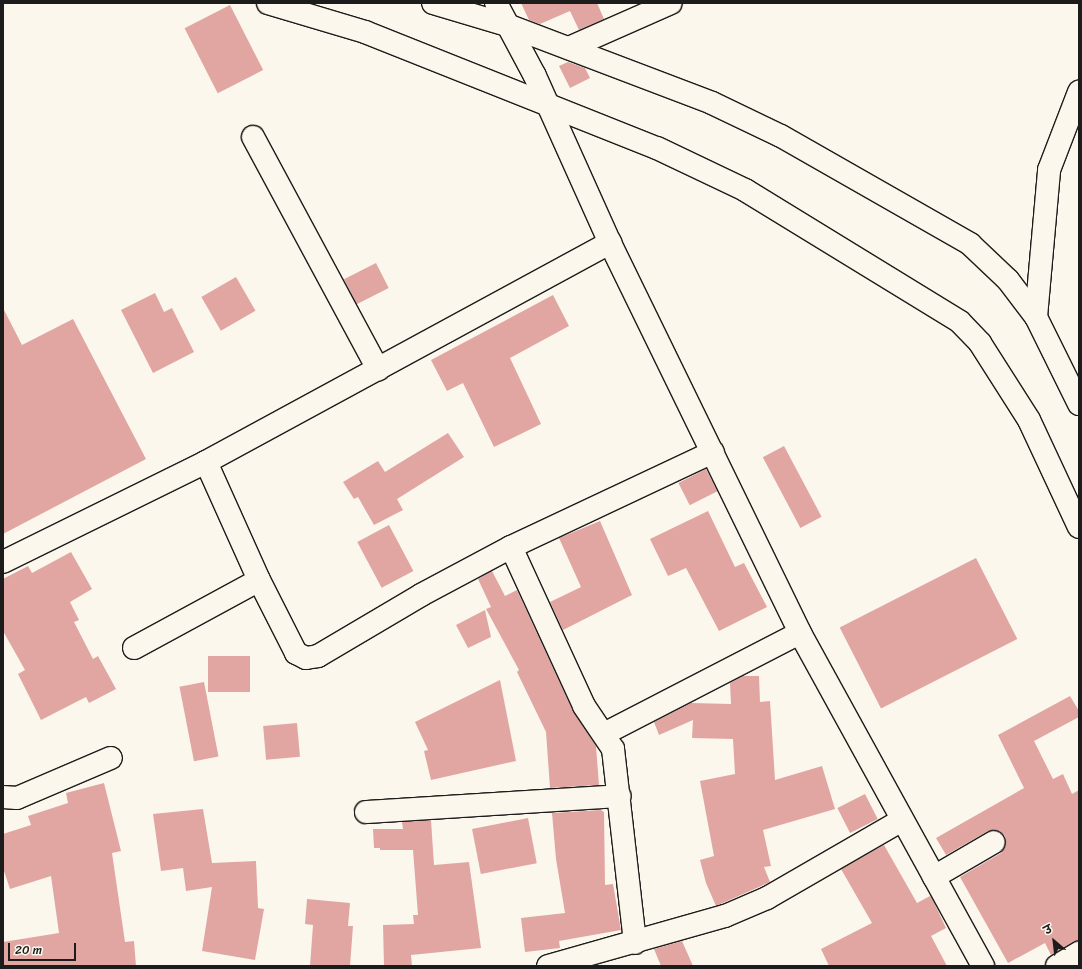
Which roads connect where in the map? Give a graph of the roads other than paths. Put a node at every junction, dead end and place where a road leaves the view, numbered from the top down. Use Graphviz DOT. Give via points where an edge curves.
graph roads {
  1 [pos="268,3"];
  2 [pos="433,3"];
  3 [pos="496,3"];
  4 [pos="671,3"];
  5 [pos="507,25"];
  6 [pos="569,48"];
  7 [pos="1079,92"];
  8 [pos="546,102"];
  9 [pos="253,137"];
  10 [pos="610,243"];
  11 [pos="1036,317"];
  12 [pos="378,369"];
  13 [pos="1079,404"];
  14 [pos="713,452"];
  15 [pos="206,462"];
  16 [pos="1079,527"];
  17 [pos="511,547"];
  18 [pos="4,558"];
  19 [pos="259,580"];
  20 [pos="800,633"];
  21 [pos="134,648"];
  22 [pos="604,734"];
  23 [pos="112,758"];
  24 [pos="619,796"];
  25 [pos="3,797"];
  26 [pos="366,812"];
  27 [pos="902,820"];
  28 [pos="994,842"];
  29 [pos="934,877"];
  30 [pos="635,943"];
  31 [pos="1079,953"];
  32 [pos="548,966"];
  33 [pos="984,966"];
  34 [pos="1057,966"];
  1 -- 8 [label="street" via="365,32"];
  2 -- 5 [label="street"];
  3 -- 5 [label="street"];
  4 -- 6 [label="street"];
  5 -- 6 [label="street"];
  5 -- 8 [label="street"];
  6 -- 11 [label="street" via="712,102 780,136 970,244 1008,280"];
  7 -- 11 [label="street" via="1049,170"];
  8 -- 10 [label="street"];
  8 -- 16 [label="street" via="658,148 745,190 960,322 980,343 1029,420"];
  9 -- 12 [label="street"];
  10 -- 12 [label="street"];
  10 -- 14 [label="street"];
  11 -- 13 [label="street"];
  12 -- 15 [label="street"];
  14 -- 17 [label="street"];
  14 -- 20 [label="street"];
  15 -- 18 [label="street"];
  15 -- 19 [label="street"];
  17 -- 19 [label="street" via="421,595 318,656 306,658 296,653"];
  17 -- 22 [label="street" via="584,706"];
  19 -- 21 [label="street"];
  20 -- 22 [label="street"];
  20 -- 27 [label="street"];
  22 -- 24 [label="street" via="613,749"];
  23 -- 25 [label="street" via="17,798"];
  24 -- 26 [label="street"];
  24 -- 30 [label="street"];
  27 -- 29 [label="street"];
  27 -- 30 [label="street" via="767,898 725,916"];
  28 -- 29 [label="street"];
  29 -- 33 [label="street"];
  30 -- 32 [label="street"];
  31 -- 34 [label="street"];
}
